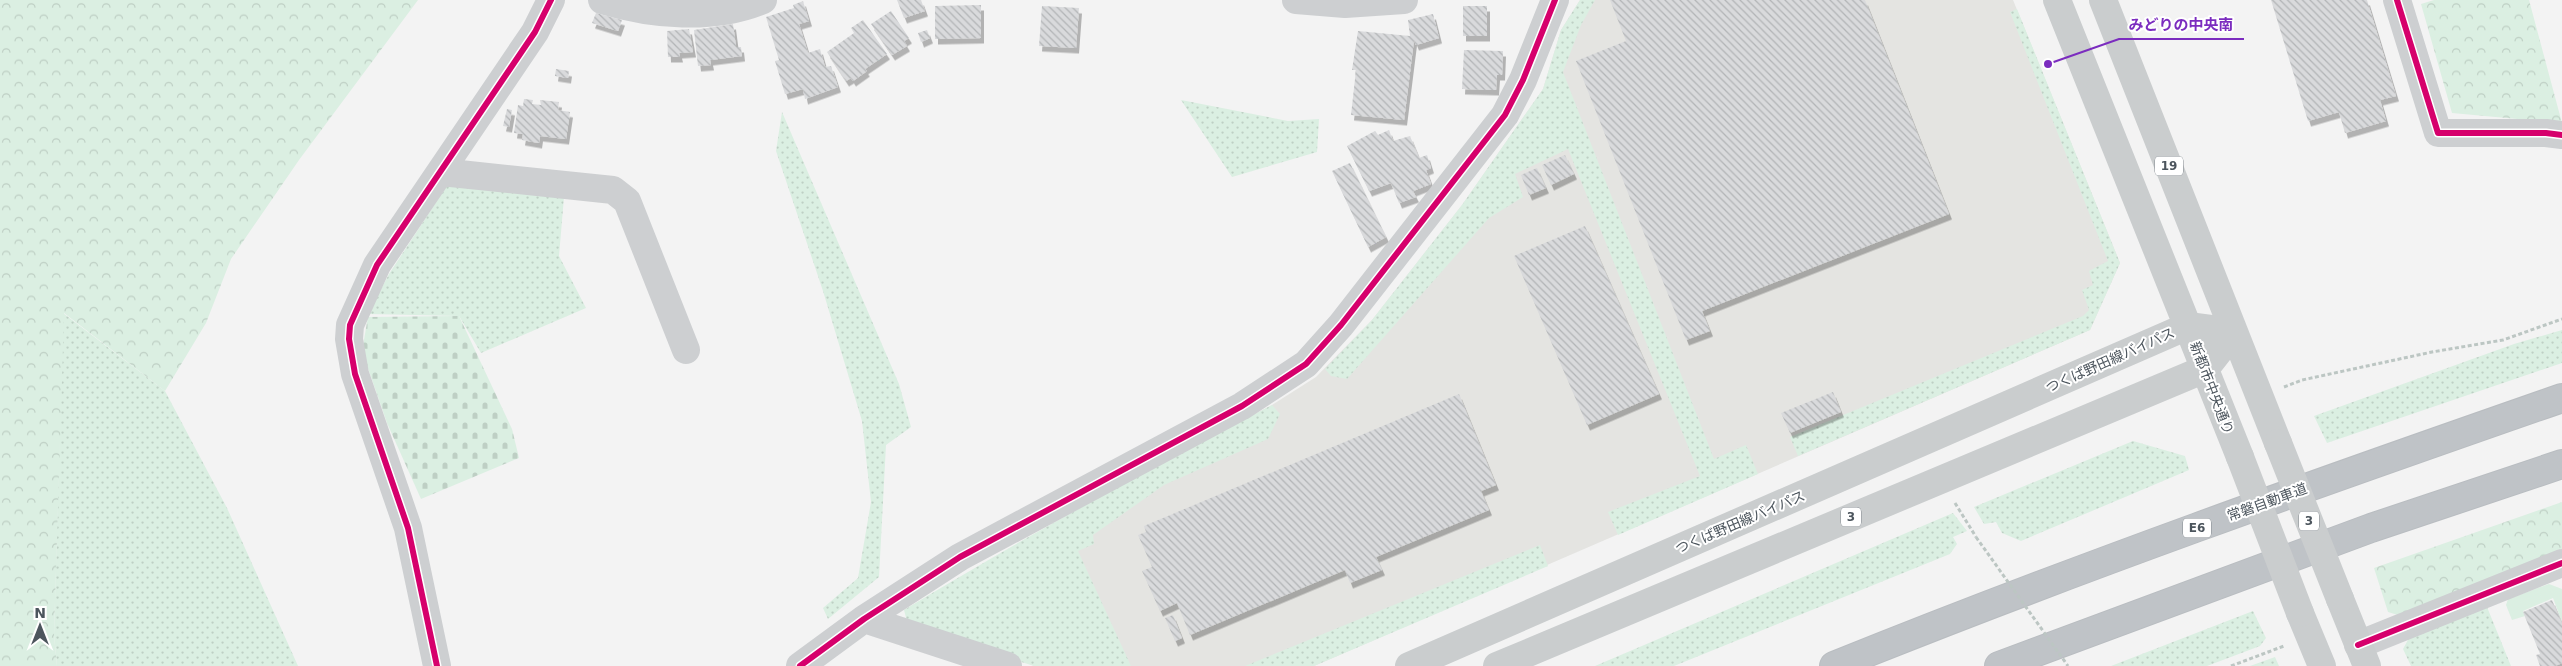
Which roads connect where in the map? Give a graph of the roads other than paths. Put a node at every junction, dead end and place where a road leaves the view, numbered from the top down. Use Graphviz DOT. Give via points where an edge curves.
graph roads {
  1 [pos="551,0"];
  2 [pos="602,0"];
  3 [pos="763,0"];
  4 [pos="1296,0"];
  5 [pos="1404,0"];
  6 [pos="1555,0"];
  7 [pos="2057,0"];
  8 [pos="2103,0"];
  9 [pos="2397,0"];
  10 [pos="2562,135"];
  11 [pos="441,172"];
  12 [pos="2188,326"];
  13 [pos="2234,332"];
  14 [pos="686,350"];
  15 [pos="2205,368"];
  16 [pos="2562,398"];
  17 [pos="2562,464"];
  18 [pos="2562,562"];
  19 [pos="864,619"];
  20 [pos="2362,656"];
  21 [pos="437,666"];
  22 [pos="800,666"];
  23 [pos="1008,666"];
  24 [pos="1409,666"];
  25 [pos="1497,666"];
  26 [pos="1834,666"];
  27 [pos="1999,666"];
  28 [pos="2322,666"];
  1 -- 11 [label="street" via="535,32"];
  2 -- 3 [label="street" via="678,14 722,10"];
  4 -- 5 [label="street" via="1345,4"];
  6 -- 19 [label="street" via="1523,80 1505,115 1341,325 1306,364 1242,406 960,558"];
  7 -- 12 [label="main road, 新都市中央通り"];
  8 -- 13 [label="main road, 19"];
  9 -- 10 [label="street" via="2438,133"];
  11 -- 14 [label="street" via="613,190 627,201"];
  11 -- 21 [label="street" via="377,265 350,325 349,339 356,374 408,528"];
  12 -- 13 [label="main road, つくば野田線バイパス"];
  12 -- 15 [label="main road, 新都市中央通り"];
  12 -- 24 [label="main road, つくば野田線バイパス"];
  13 -- 15 [label="main road, 3"];
  13 -- 20 [label="main road, 3, bridge"];
  15 -- 25 [label="main road, 3"];
  15 -- 28 [label="main road, 新都市中央通り, bridge"];
  16 -- 26 [label="highway, 常磐自動車道 / E6" via="2354,470 1964,614"];
  17 -- 27 [label="highway" via="2371,528"];
  18 -- 20 [label="street"];
  19 -- 22 [label="street"];
  19 -- 23 [label="street"];
}
